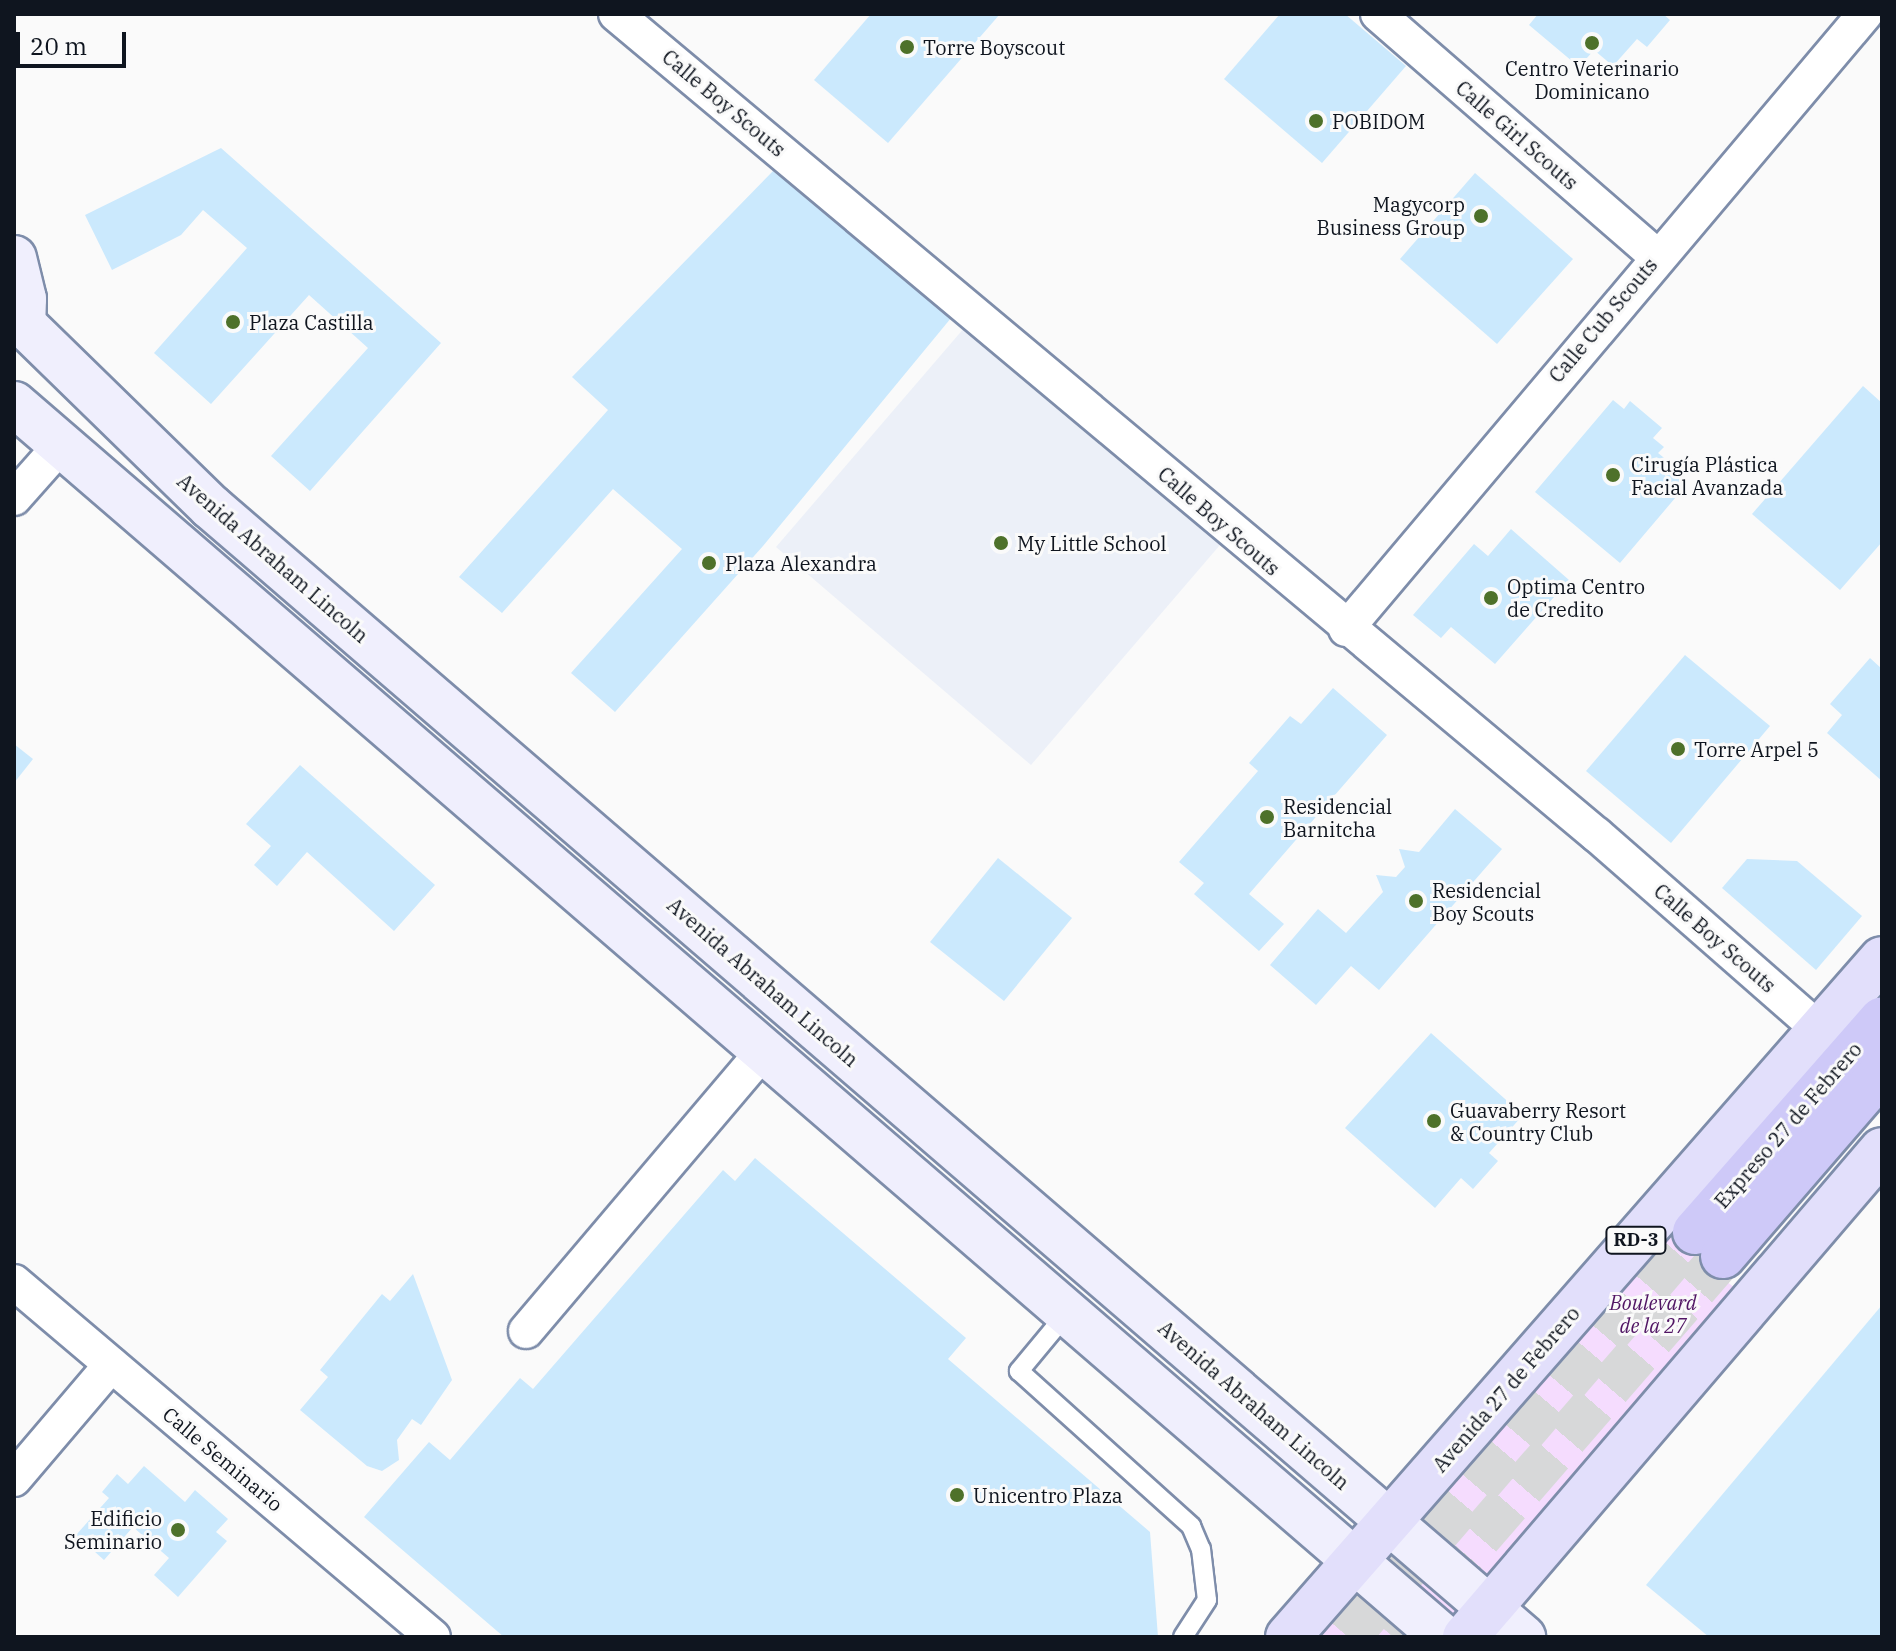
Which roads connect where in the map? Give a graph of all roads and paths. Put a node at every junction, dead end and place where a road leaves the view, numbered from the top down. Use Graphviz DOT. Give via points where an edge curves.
graph roads {
  1 [pos="616,14"];
  2 [pos="1378,14"];
  3 [pos="1865,14"];
  4 [pos="1656,256"];
  5 [pos="14,258"];
  6 [pos="17,320"];
  7 [pos="14,404"];
  8 [pos="61,445"];
  9 [pos="14,498"];
  10 [pos="1346,629"];
  11 [pos="1882,959"];
  12 [pos="1882,1019"];
  13 [pos="1820,1030"];
  14 [pos="764,1050"];
  15 [pos="1882,1072"];
  16 [pos="1882,1150"];
  17 [pos="14,1282"];
  18 [pos="1068,1312"];
  19 [pos="526,1331"];
  20 [pos="111,1365"];
  21 [pos="14,1479"];
  22 [pos="1389,1521"];
  23 [pos="1355,1559"];
  24 [pos="1477,1623"];
  25 [pos="428,1636"];
  26 [pos="1183,1637"];
  27 [pos="1288,1637"];
  28 [pos="1443,1637"];
  29 [pos="1523,1637"];
  1 -- 10 [label="street, Calle Boy Scouts" via="965,302"];
  2 -- 4 [label="street, Calle Girl Scouts"];
  3 -- 4 [label="street, Calle Cub Scouts"];
  4 -- 10 [label="street, Calle Cub Scouts"];
  5 -- 6 [label="main road" via="24,299"];
  6 -- 22 [label="main road, Avenida Abraham Lincoln" via="211,507"];
  7 -- 8 [label="main road"];
  8 -- 9 [label="street"];
  8 -- 14 [label="main road"];
  10 -- 13 [label="street, Calle Boy Scouts" via="1597,835"];
  11 -- 13 [label="main road, Avenida 27 de Febrero / RD-3"];
  12 -- 15 [label="highway, Expreso 27 de Febrero / RD-3" via="1709,1244"];
  13 -- 22 [label="main road, Avenida 27 de Febrero / RD-3"];
  14 -- 18 [label="main road"];
  14 -- 19 [label="street"];
  16 -- 24 [label="main road"];
  17 -- 20 [label="street, Calle Seminario"];
  18 -- 23 [label="main road"];
  18 -- 26 [label="lane" via="1019,1371 1191,1526 1201,1549 1207,1600"];
  20 -- 21 [label="street"];
  20 -- 25 [label="street, Calle Seminario"];
  22 -- 23 [label="main road, Avenida 27 de Febrero / RD-3"];
  22 -- 24 [label="main road, Avenida Abraham Lincoln"];
  23 -- 27 [label="main road, Avenida 27 de Febrero / RD-3"];
  23 -- 28 [label="main road"];
  24 -- 29 [label="main road, Avenida Abraham Lincoln"];
}
